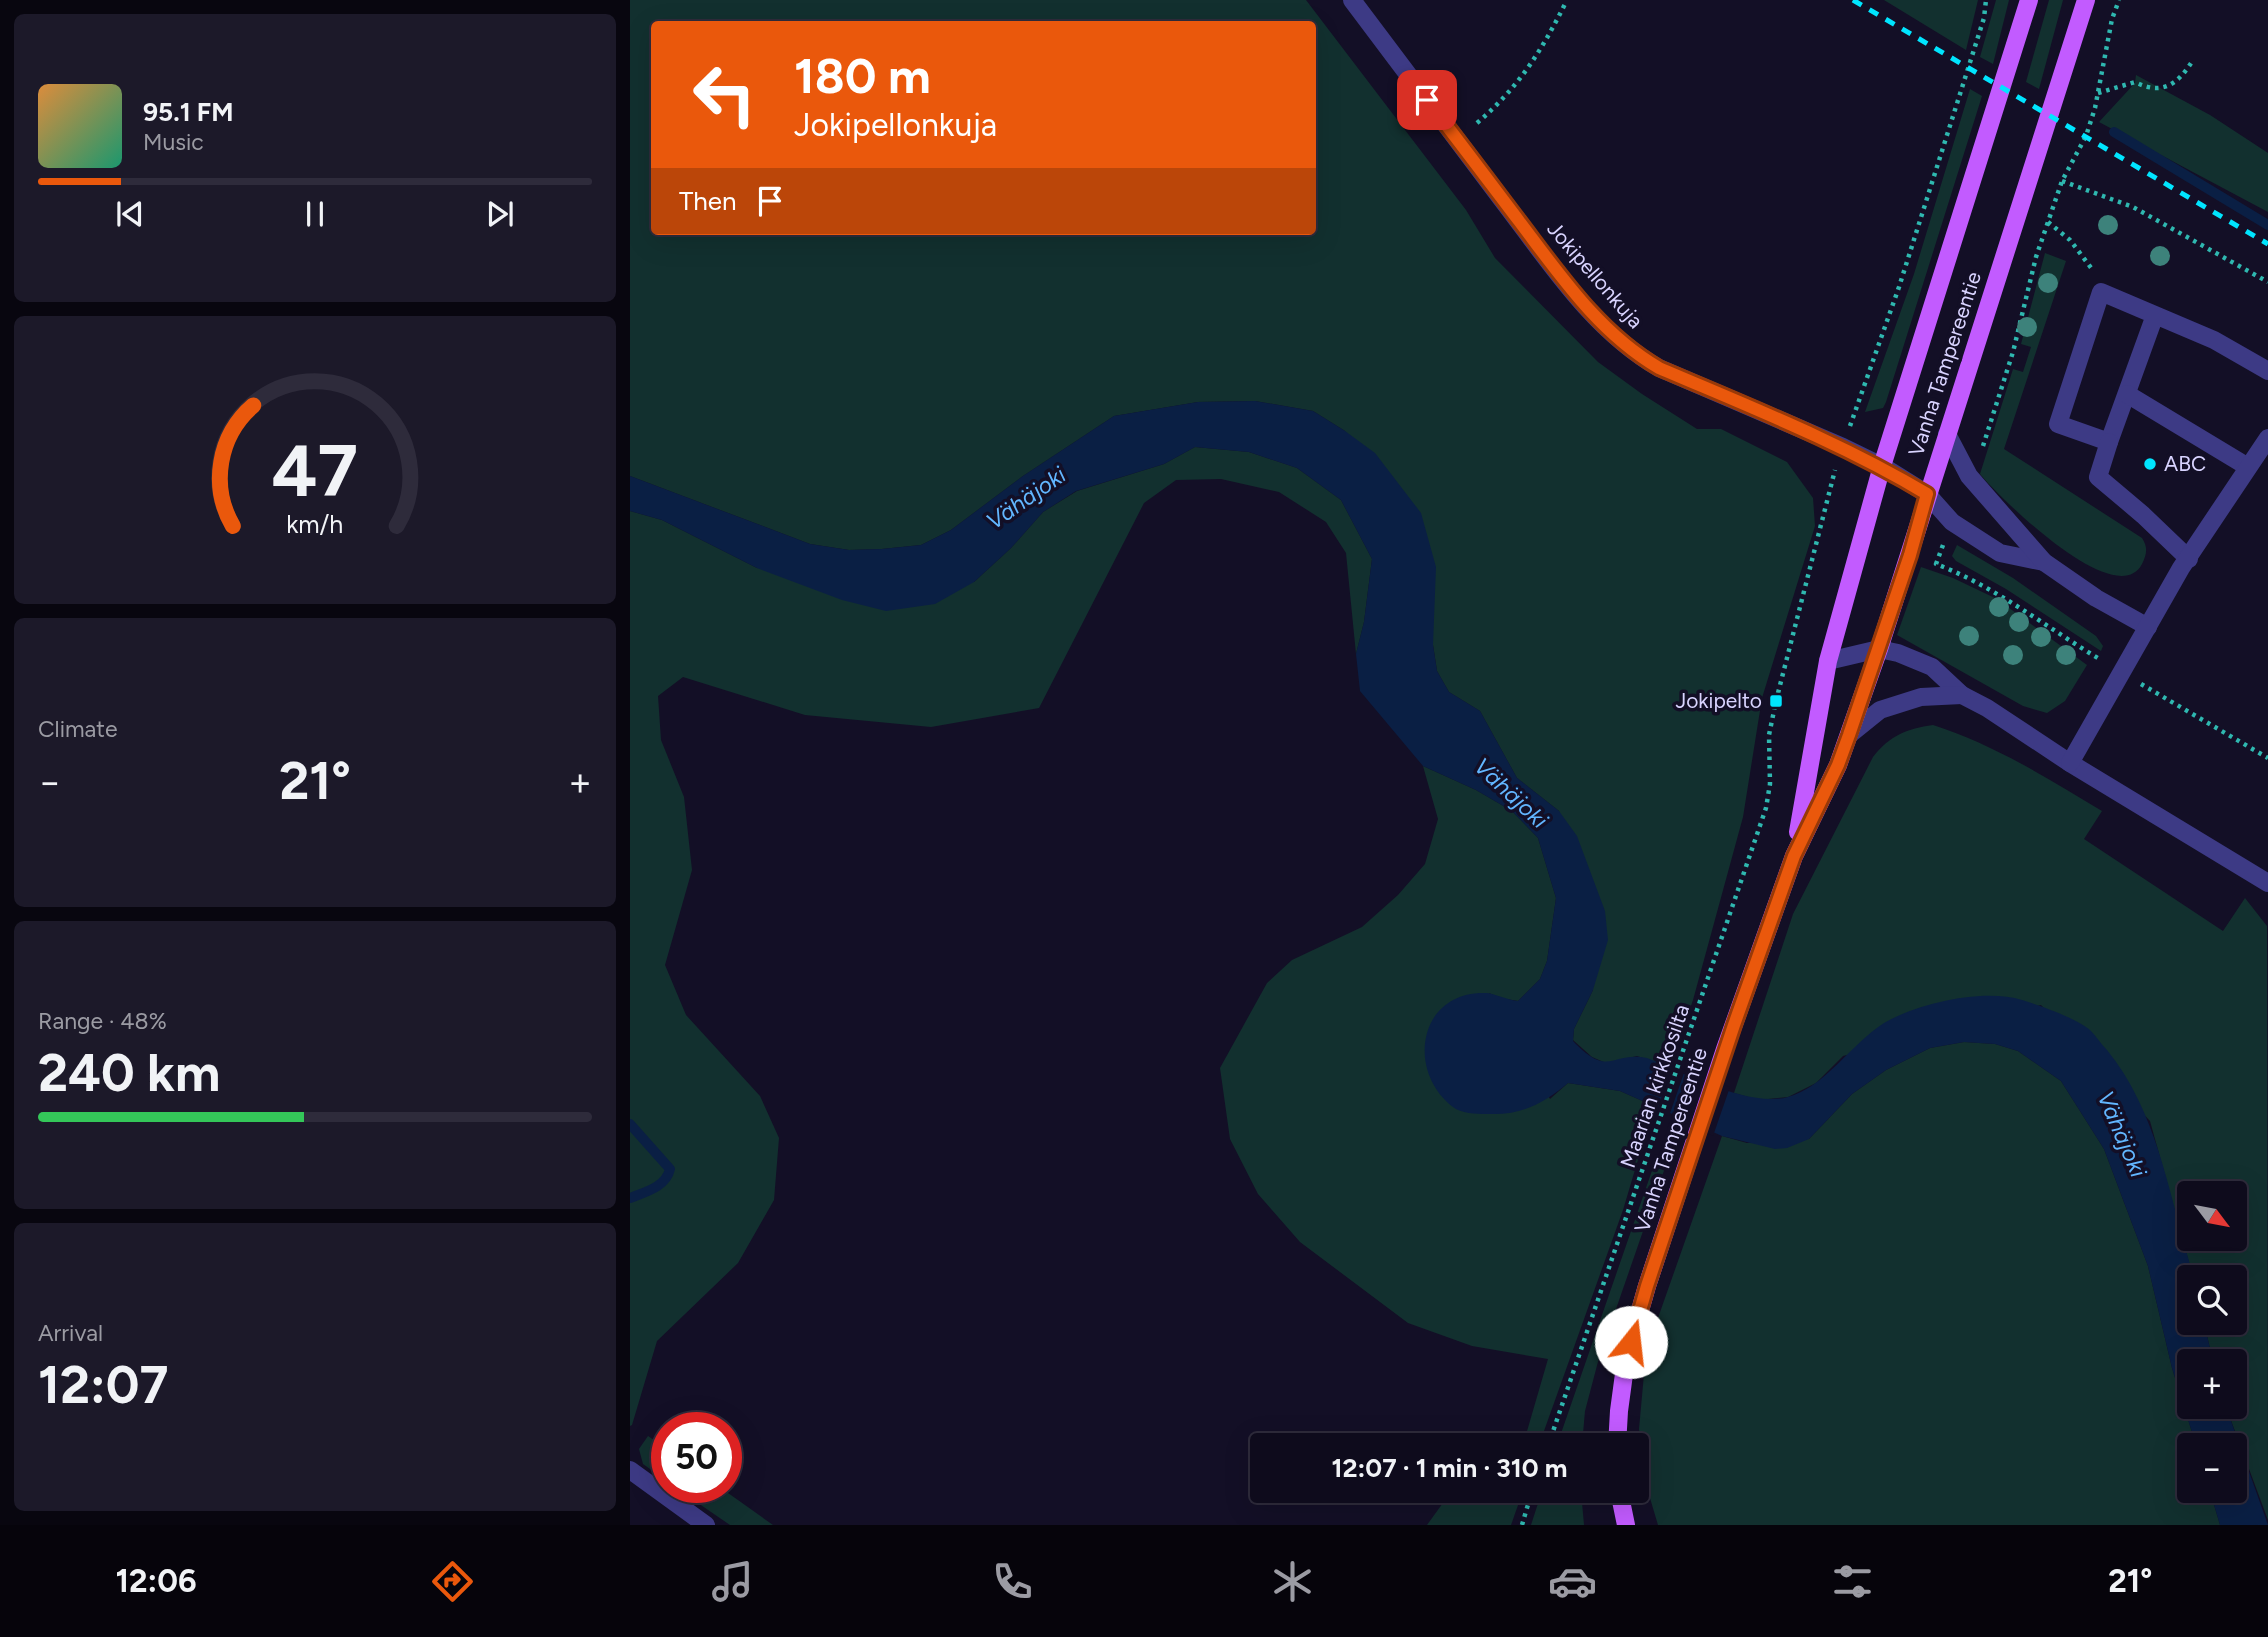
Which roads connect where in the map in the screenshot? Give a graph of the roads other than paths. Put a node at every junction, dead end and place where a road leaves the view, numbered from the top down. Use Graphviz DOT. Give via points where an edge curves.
graph roads {
  1 [pos="1352,0"];
  2 [pos="2029,0"];
  3 [pos="2086,0"];
  4 [pos="2155,316"];
  5 [pos="2268,371"];
  6 [pos="2127,394"];
  7 [pos="1947,434"];
  8 [pos="2268,438"];
  9 [pos="2109,442"];
  10 [pos="1881,466"];
  11 [pos="2248,467"];
  12 [pos="1927,494"];
  13 [pos="2189,559"];
  14 [pos="2044,562"];
  15 [pos="2148,627"];
  16 [pos="1879,649"];
  17 [pos="1828,661"];
  18 [pos="1962,695"];
  19 [pos="1849,735"];
  20 [pos="2070,763"];
  21 [pos="1794,856"];
  22 [pos="2268,883"];
  23 [pos="1618,1433"];
  24 [pos="630,1470"];
  25 [pos="1621,1503"];
  26 [pos="706,1525"];
  27 [pos="1626,1525"];
  1 -- 10 [label="street, Jokipellonkuja" via="1563,279 1614,337 1659,368"];
  2 -- 10 [label="main road, Vanha Tampereentie"];
  3 -- 7 [label="main road, Vanha Tampereentie"];
  4 -- 5 [label="street" via="2214,340"];
  4 -- 6 [label="street"];
  4 -- 9 [label="street" via="2101,292 2058,424"];
  6 -- 9 [label="street"];
  6 -- 11 [label="street"];
  7 -- 12 [label="main road, Vanha Tampereentie"];
  7 -- 14 [label="street" via="1969,475"];
  8 -- 11 [label="street"];
  9 -- 13 [label="street" via="2098,477"];
  10 -- 12 [label="street, Jokipellonkuja"];
  10 -- 17 [label="main road, Vanha Tampereentie"];
  11 -- 13 [label="street"];
  12 -- 14 [label="street, Jokipellonkuja" via="1952,522 2000,553"];
  12 -- 16 [label="main road, Vanha Tampereentie"];
  13 -- 15 [label="street"];
  14 -- 15 [label="street"];
  15 -- 20 [label="street"];
  16 -- 17 [label="street"];
  16 -- 18 [label="street" via="1932,667"];
  16 -- 19 [label="main road, Vanha Tampereentie"];
  17 -- 21 [label="main road, Vanha Tampereentie"];
  18 -- 19 [label="street" via="1921,697 1880,710"];
  18 -- 20 [label="street"];
  19 -- 21 [label="main road, Vanha Tampereentie"];
  20 -- 22 [label="street"];
  21 -- 23 [label="main road, Vanha Tampereentie" via="1725,1049 1631,1342"];
  24 -- 26 [label="street"];
  25 -- 27 [label="main road"];
}
